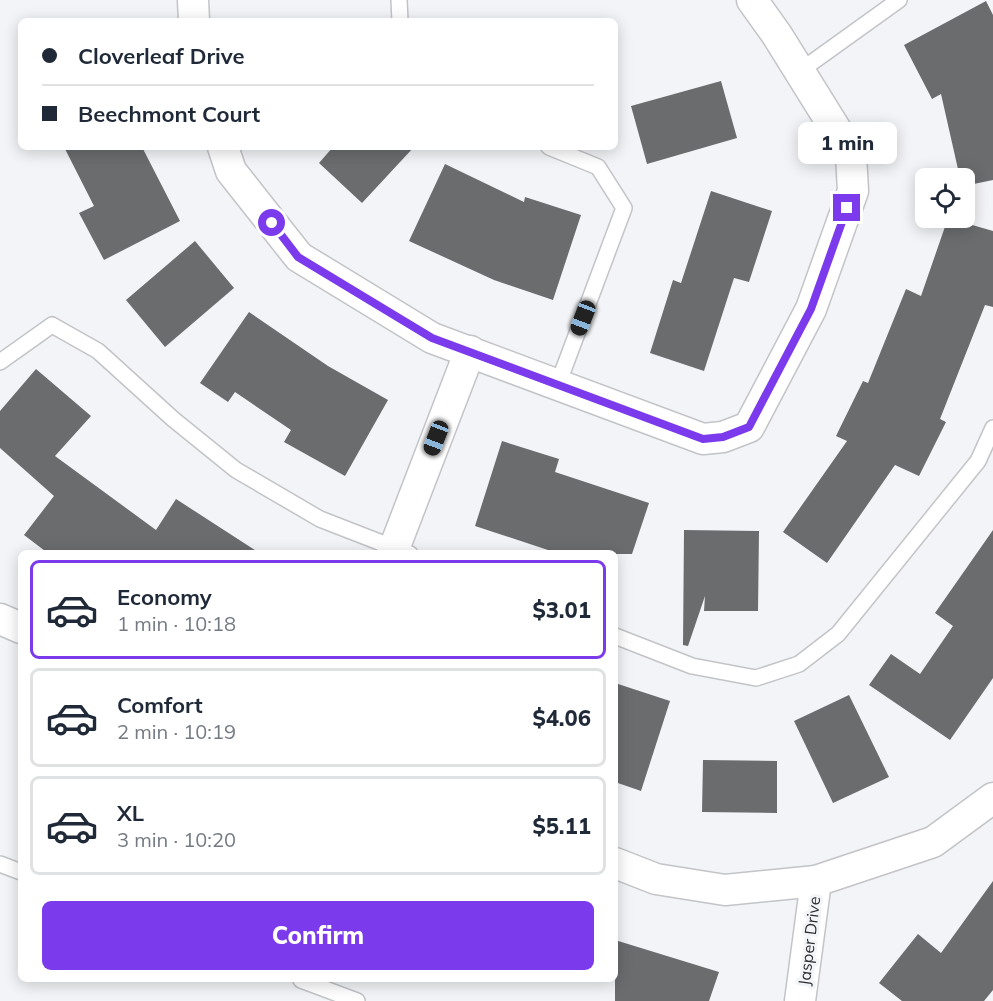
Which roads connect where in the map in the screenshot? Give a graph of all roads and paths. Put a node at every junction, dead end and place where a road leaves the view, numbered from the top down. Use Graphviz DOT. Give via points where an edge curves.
graph roads {
  1 [pos="193,0"];
  2 [pos="399,0"];
  3 [pos="752,0"];
  4 [pos="899,0"];
  5 [pos="194,18"];
  6 [pos="400,18"];
  7 [pos="800,71"];
  8 [pos="224,150"];
  9 [pos="556,150"];
  10 [pos="470,351"];
  11 [pos="0,362"];
  12 [pos="558,384"];
  13 [pos="993,428"];
  14 [pos="397,550"];
  15 [pos="399,550"];
  16 [pos="0,619"];
  17 [pos="18,627"];
  18 [pos="618,637"];
  19 [pos="993,798"];
  20 [pos="0,864"];
  21 [pos="618,864"];
  22 [pos="18,871"];
  23 [pos="816,881"];
  24 [pos="306,982"];
  25 [pos="357,1001"];
  26 [pos="800,1001"];
  1 -- 5 [label="street"];
  2 -- 6 [label="lane"];
  3 -- 7 [label="street"];
  4 -- 7 [label="lane"];
  7 -- 12 [label="street" via="851,154 853,191 811,309 749,427 723,437 703,439"];
  8 -- 10 [label="street" via="231,171 298,257 432,338"];
  9 -- 12 [label="lane" via="598,167 624,208"];
  10 -- 12 [label="street"];
  10 -- 15 [label="street"];
  11 -- 14 [label="lane" via="52,325 98,351 236,470 320,519"];
  13 -- 18 [label="lane" via="978,461 838,634 799,664 756,678 692,666"];
  16 -- 17 [label="street"];
  19 -- 23 [label="street" via="933,842"];
  20 -- 22 [label="lane"];
  21 -- 23 [label="street" via="656,879 725,890"];
  23 -- 26 [label="street, Jasper Drive"];
  24 -- 25 [label="lane"];
}
